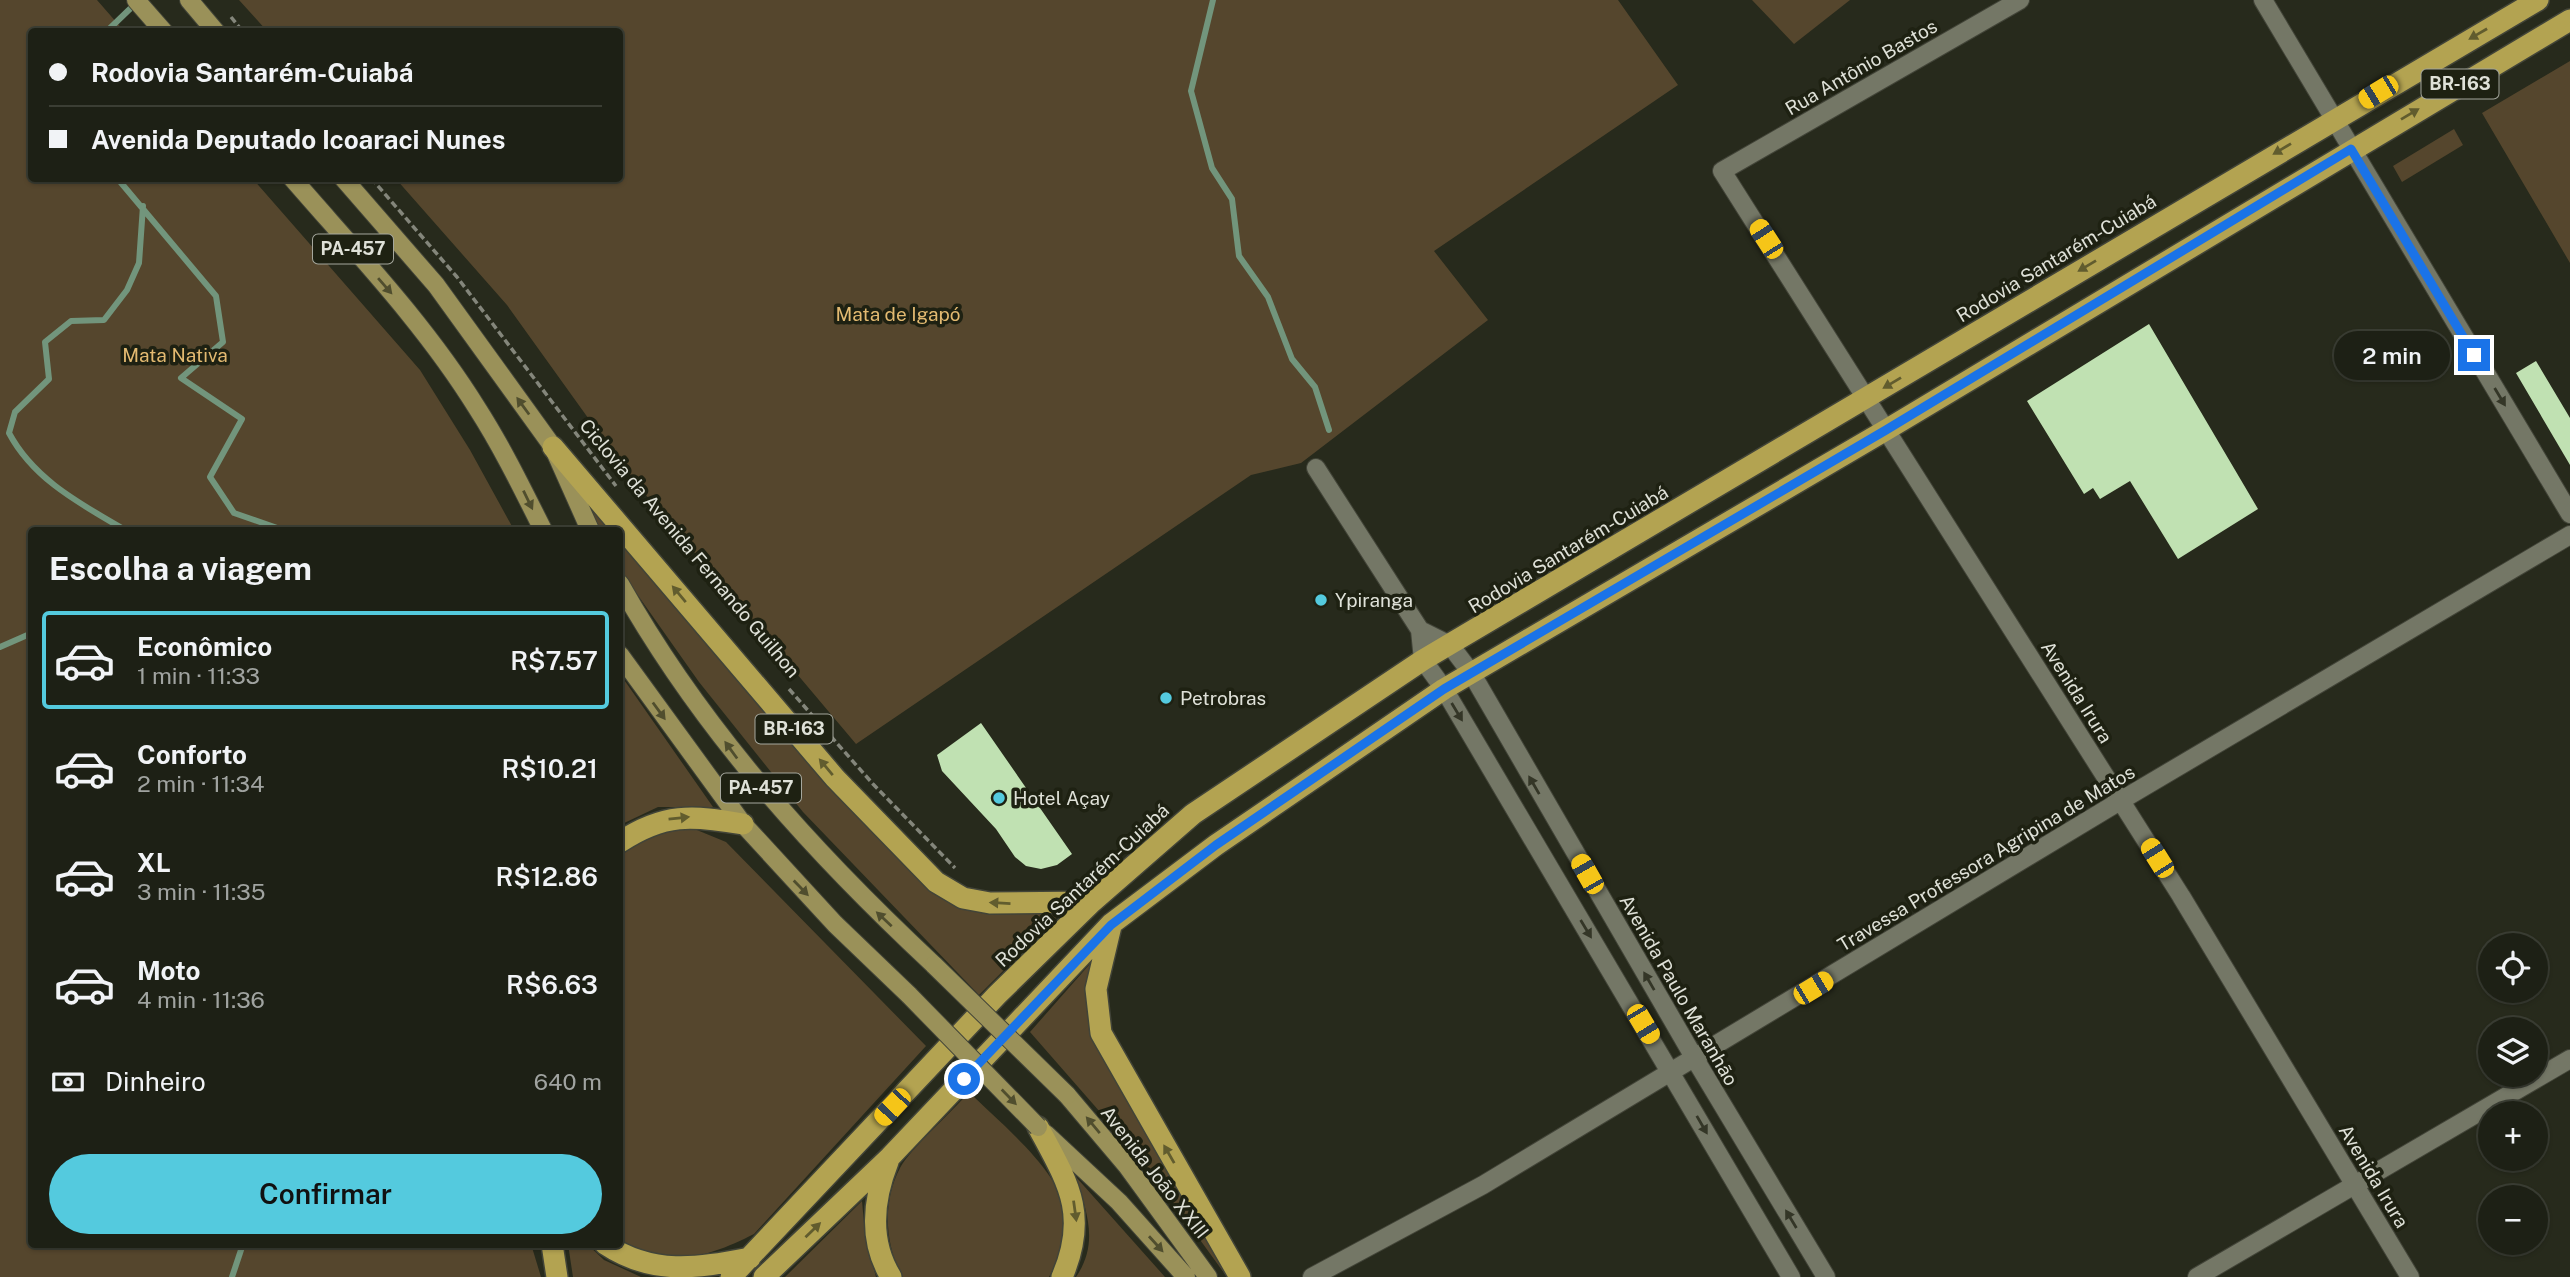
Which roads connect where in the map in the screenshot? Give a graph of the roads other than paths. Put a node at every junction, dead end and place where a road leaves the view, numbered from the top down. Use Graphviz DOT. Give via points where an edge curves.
graph roads {
  1 [pos="136,0"];
  2 [pos="189,0"];
  3 [pos="2020,0"];
  4 [pos="2263,0"];
  5 [pos="2538,0"];
  6 [pos="2570,20"];
  7 [pos="161,28"];
  8 [pos="213,28"];
  9 [pos="2333,119"];
  10 [pos="2351,149"];
  11 [pos="1722,171"];
  12 [pos="295,182"];
  13 [pos="346,182"];
  14 [pos="1867,398"];
  15 [pos="1886,430"];
  16 [pos="553,447"];
  17 [pos="1316,468"];
  18 [pos="2570,514"];
  19 [pos="542,527"];
  20 [pos="589,527"];
  21 [pos="621,527"];
  22 [pos="623,529"];
  23 [pos="2570,535"];
  24 [pos="623,589"];
  25 [pos="1420,630"];
  26 [pos="1450,645"];
  27 [pos="623,659"];
  28 [pos="1423,660"];
  29 [pos="1472,674"];
  30 [pos="1444,689"];
  31 [pos="2120,801"];
  32 [pos="743,824"];
  33 [pos="623,840"];
  34 [pos="1092,902"];
  35 [pos="1111,925"];
  36 [pos="1695,1059"];
  37 [pos="2570,1059"];
  38 [pos="1671,1072"];
  39 [pos="1038,1127"];
  40 [pos="890,1157"];
  41 [pos="2357,1186"];
  42 [pos="553,1248"];
  43 [pos="613,1248"];
  44 [pos="752,1257"];
  45 [pos="558,1277"];
  46 [pos="731,1277"];
  47 [pos="764,1277"];
  48 [pos="891,1277"];
  49 [pos="1062,1277"];
  50 [pos="1186,1277"];
  51 [pos="1208,1277"];
  52 [pos="1240,1277"];
  53 [pos="1312,1277"];
  54 [pos="1791,1277"];
  55 [pos="1826,1277"];
  56 [pos="2197,1277"];
  57 [pos="2410,1277"];
  1 -- 7 [label="main road"];
  2 -- 8 [label="main road"];
  3 -- 11 [label="street, Rua Antônio Bastos"];
  4 -- 9 [label="street"];
  5 -- 9 [label="highway, Rodovia Santarém-Cuiabá / BR-163, one-way"];
  10 -- 6 [label="highway, BR-163, one-way"];
  9 -- 10 [label="street"];
  9 -- 14 [label="highway, Rodovia Santarém-Cuiabá / BR-163, one-way"];
  10 -- 15 [label="highway, BR-163"];
  10 -- 18 [label="street, one-way"];
  11 -- 14 [label="street, Avenida Irura"];
  12 -- 19 [label="main road, PA-457, one-way" via="414,319 475,405"];
  16 -- 13 [label="main road, PA-457, one-way" via="436,285"];
  14 -- 15 [label="street, Avenida Irura"];
  14 -- 26 [label="highway, Rodovia Santarém-Cuiabá / BR-163"];
  15 -- 29 [label="highway, BR-163"];
  15 -- 31 [label="street, Avenida Irura"];
  16 -- 20 [label="main road, PA-457"];
  21 -- 16 [label="highway, BR-163, one-way"];
  17 -- 25 [label="street"];
  34 -- 22 [label="highway, BR-163, one-way" via="990,903 963,898 936,882 835,778"];
  23 -- 31 [label="street, Travessa Professora Agripina de Matos"];
  51 -- 24 [label="main road, Avenida João XXIII / PA-457, one-way, bridge" via="1127,1166 1067,1095 814,849 746,771 649,636"];
  25 -- 26 [label="street, Avenida Paulo Maranhão"];
  25 -- 28 [label="street"];
  26 -- 28 [label="highway, Rodovia Santarém-Cuiabá / BR-163"];
  26 -- 29 [label="street, Avenida Paulo Maranhão"];
  27 -- 32 [label="main road, PA-457, one-way"];
  28 -- 30 [label="street"];
  28 -- 34 [label="highway, Rodovia Santarém-Cuiabá / BR-163" via="1193,814"];
  29 -- 30 [label="highway, BR-163"];
  36 -- 29 [label="street, Avenida Paulo Maranhão, one-way"];
  30 -- 35 [label="highway, BR-163" via="1216,845"];
  30 -- 38 [label="street, one-way"];
  31 -- 36 [label="street, Travessa Professora Agripina de Matos"];
  31 -- 41 [label="street, Avenida Irura"];
  33 -- 32 [label="highway, one-way" via="665,820 699,816"];
  32 -- 39 [label="main road, PA-457, one-way, bridge" via="835,924"];
  34 -- 44 [label="highway, Rodovia Santarém-Cuiabá / BR-163" via="997,995"];
  35 -- 40 [label="highway, BR-163"];
  52 -- 35 [label="highway, one-way" via="1101,1032 1096,989"];
  36 -- 38 [label="street, Travessa Professora Agripina de Matos"];
  55 -- 36 [label="street, Avenida Paulo Maranhão, one-way"];
  37 -- 41 [label="street"];
  38 -- 53 [label="street, Travessa Professora Agripina de Matos" via="1483,1185"];
  38 -- 54 [label="street, one-way"];
  39 -- 49 [label="highway, one-way" via="1074,1201 1077,1226"];
  39 -- 50 [label="main road, one-way" via="1119,1202"];
  47 -- 40 [label="highway, BR-163, one-way"];
  40 -- 48 [label="highway, BR-163" via="878,1188 876,1239"];
  41 -- 56 [label="street"];
  41 -- 57 [label="street, Avenida Irura"];
  42 -- 45 [label="highway"];
  43 -- 44 [label="highway" via="649,1266 704,1267"];
  44 -- 46 [label="highway, Rodovia Santarém-Cuiabá / BR-163"];
}
